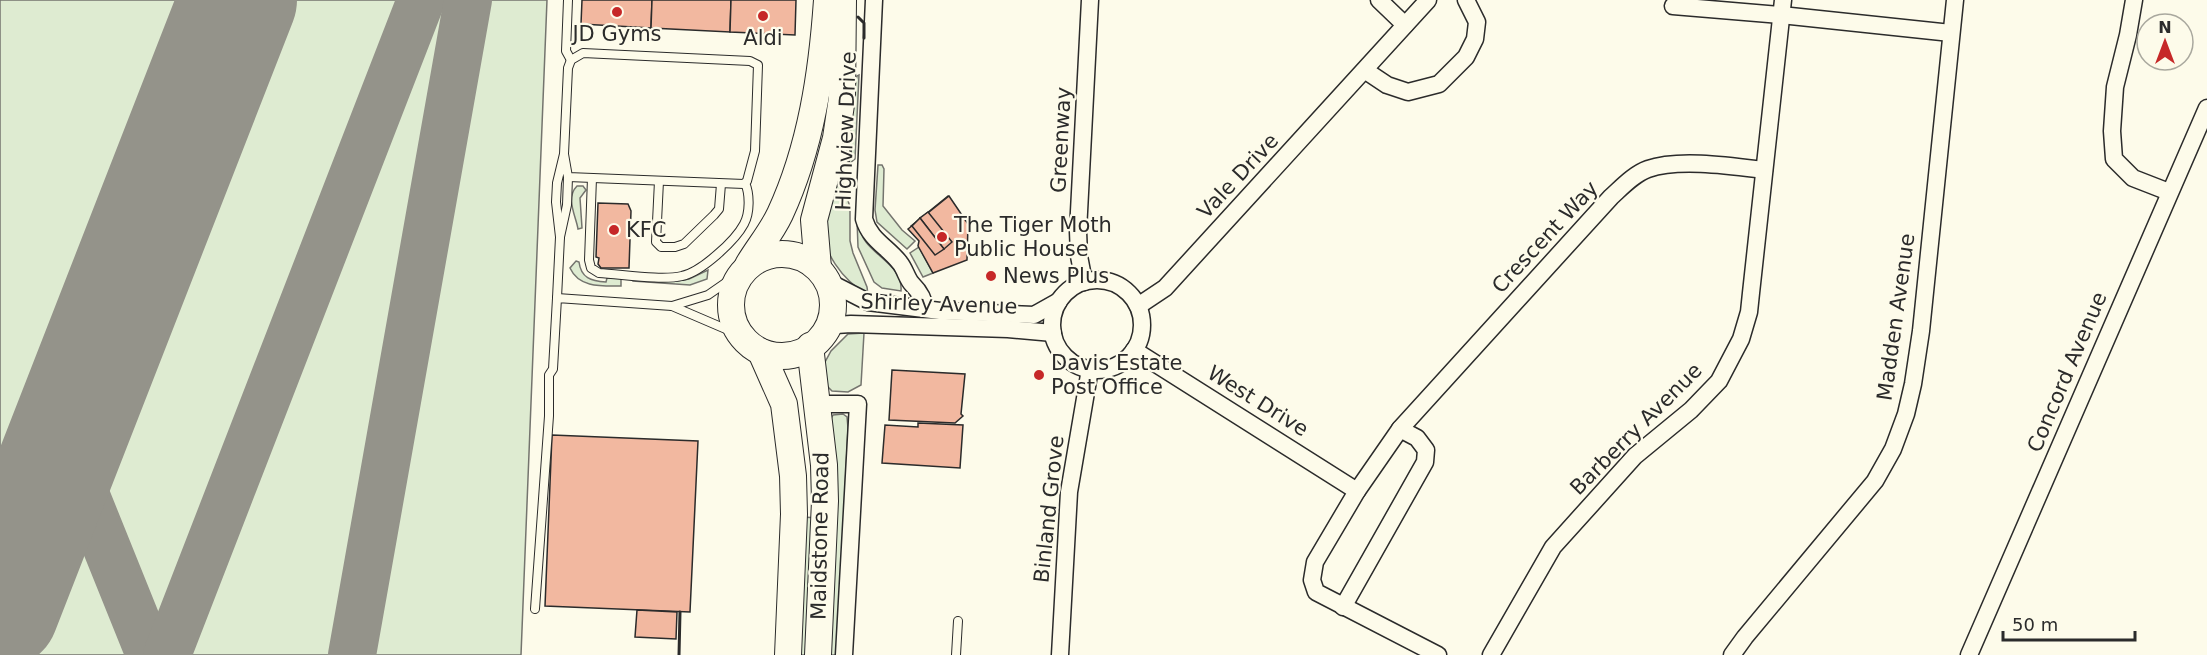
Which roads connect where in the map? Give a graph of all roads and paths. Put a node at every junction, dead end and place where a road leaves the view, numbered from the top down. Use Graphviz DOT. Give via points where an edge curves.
graph roads {
  1 [pos="568,0"];
  2 [pos="826,0"];
  3 [pos="843,0"];
  4 [pos="874,0"];
  5 [pos="1090,0"];
  6 [pos="1379,0"];
  7 [pos="1428,0"];
  8 [pos="1466,0"];
  9 [pos="1955,0"];
  10 [pos="2134,0"];
  11 [pos="1673,6"];
  12 [pos="1782,7"];
  13 [pos="1405,25"];
  14 [pos="1951,33"];
  15 [pos="571,60"];
  16 [pos="1366,71"];
  17 [pos="2207,108"];
  18 [pos="564,154"];
  19 [pos="1764,170"];
  20 [pos="568,177"];
  21 [pos="592,178"];
  22 [pos="659,181"];
  23 [pos="745,183"];
  24 [pos="721,184"];
  25 [pos="2169,192"];
  26 [pos="560,237"];
  27 [pos="745,269"];
  28 [pos="822,274"];
  29 [pos="1084,282"];
  30 [pos="910,283"];
  31 [pos="557,298"];
  32 [pos="1059,301"];
  33 [pos="672,306"];
  34 [pos="1138,306"];
  35 [pos="906,307"];
  36 [pos="925,309"];
  37 [pos="1053,333"];
  38 [pos="742,336"];
  39 [pos="818,338"];
  40 [pos="1134,350"];
  41 [pos="761,352"];
  42 [pos="1090,369"];
  43 [pos="817,404"];
  44 [pos="1400,429"];
  45 [pos="1357,491"];
  46 [pos="1343,607"];
  47 [pos="535,609"];
  48 [pos="958,621"];
  49 [pos="788,655"];
  50 [pos="818,655"];
  51 [pos="844,655"];
  52 [pos="956,655"];
  53 [pos="1060,655"];
  54 [pos="1438,655"];
  55 [pos="1491,655"];
  56 [pos="1732,655"];
  57 [pos="1969,655"];
  1 -- 15 [label="lane" via="567,51"];
  2 -- 27 [label="main road" via="819,75 806,143 780,214"];
  3 -- 28 [label="main road" via="842,98 836,138 814,220"];
  4 -- 30 [label="street, Highview Drive" via="864,219 871,235 901,264"];
  5 -- 29 [label="street, Greenway" via="1078,231"];
  6 -- 13 [label="street"];
  7 -- 13 [label="street, Vale Drive"];
  8 -- 16 [label="street" via="1477,22 1474,39 1467,57 1439,84 1408,92 1387,85"];
  9 -- 14 [label="street, Madden Avenue"];
  10 -- 25 [label="street" via="2115,87 2114,159 2133,178"];
  11 -- 12 [label="street"];
  12 -- 14 [label="street"];
  12 -- 19 [label="street, Barberry Avenue"];
  13 -- 16 [label="street, Vale Drive"];
  14 -- 56 [label="street, Madden Avenue" via="1921,331 1906,414 1875,481"];
  15 -- 18 [label="lane"];
  15 -- 23 [label="lane" via="583,53 755,62 759,68 756,144"];
  16 -- 34 [label="street, Vale Drive" via="1165,288"];
  17 -- 25 [label="street, Concord Avenue"];
  18 -- 20 [label="lane"];
  18 -- 26 [label="lane" via="556,202"];
  19 -- 44 [label="street, Crescent Way" via="1670,164 1646,169 1630,180"];
  19 -- 55 [label="street, Barberry Avenue" via="1749,312 1741,339 1719,381 1635,456 1553,547"];
  20 -- 21 [label="lane"];
  20 -- 26 [label="lane"];
  21 -- 22 [label="lane"];
  21 -- 23 [label="lane" via="591,268 599,273 665,277 699,269 740,231 747,215"];
  22 -- 24 [label="lane"];
  22 -- 24 [label="lane" via="656,242 661,247 684,244 714,215 720,208"];
  23 -- 24 [label="lane"];
  25 -- 57 [label="street, Concord Avenue"];
  26 -- 31 [label="lane"];
  27 -- 28 [label="main road" via="767,256 786,254 806,259"];
  27 -- 33 [label="lane" via="708,295"];
  27 -- 38 [label="main road" via="731,305"];
  28 -- 35 [label="street, Shirley Avenue" via="868,302"];
  28 -- 39 [label="main road" via="832,303 831,314"];
  29 -- 32 [label="street, Shirley Avenue" via="1067,291"];
  29 -- 34 [label="street" via="1105,280 1116,284"];
  30 -- 35 [label="street"];
  30 -- 36 [label="street, Highview Drive" via="924,300"];
  31 -- 33 [label="lane"];
  31 -- 47 [label="lane"];
  32 -- 36 [label="street, Shirley Avenue" via="1034,315"];
  32 -- 37 [label="street" via="1053,315"];
  33 -- 38 [label="lane"];
  34 -- 40 [label="street" via="1141,333"];
  35 -- 36 [label="street, Shirley Avenue"];
  37 -- 39 [label="street, Shirley Avenue" via="851,324 836,325"];
  37 -- 42 [label="street" via="1066,357"];
  38 -- 41 [label="main road"];
  39 -- 41 [label="main road" via="791,355"];
  39 -- 43 [label="main road, Maidstone Road"];
  40 -- 42 [label="street" via="1120,363"];
  40 -- 45 [label="street, West Drive"];
  41 -- 49 [label="main road, Maidstone Road" via="784,404 793,470"];
  42 -- 53 [label="street, Binland Grove" via="1069,492"];
  43 -- 50 [label="main road, Maidstone Road" via="825,501"];
  43 -- 51 [label="street" via="858,404"];
  44 -- 45 [label="street, Crescent Way"];
  44 -- 46 [label="street" via="1417,438 1426,450 1425,462"];
  45 -- 46 [label="street, Crescent Way" via="1315,562 1312,580 1316,592"];
  46 -- 54 [label="street, Crescent Way"];
  48 -- 52 [label="lane"];
}
